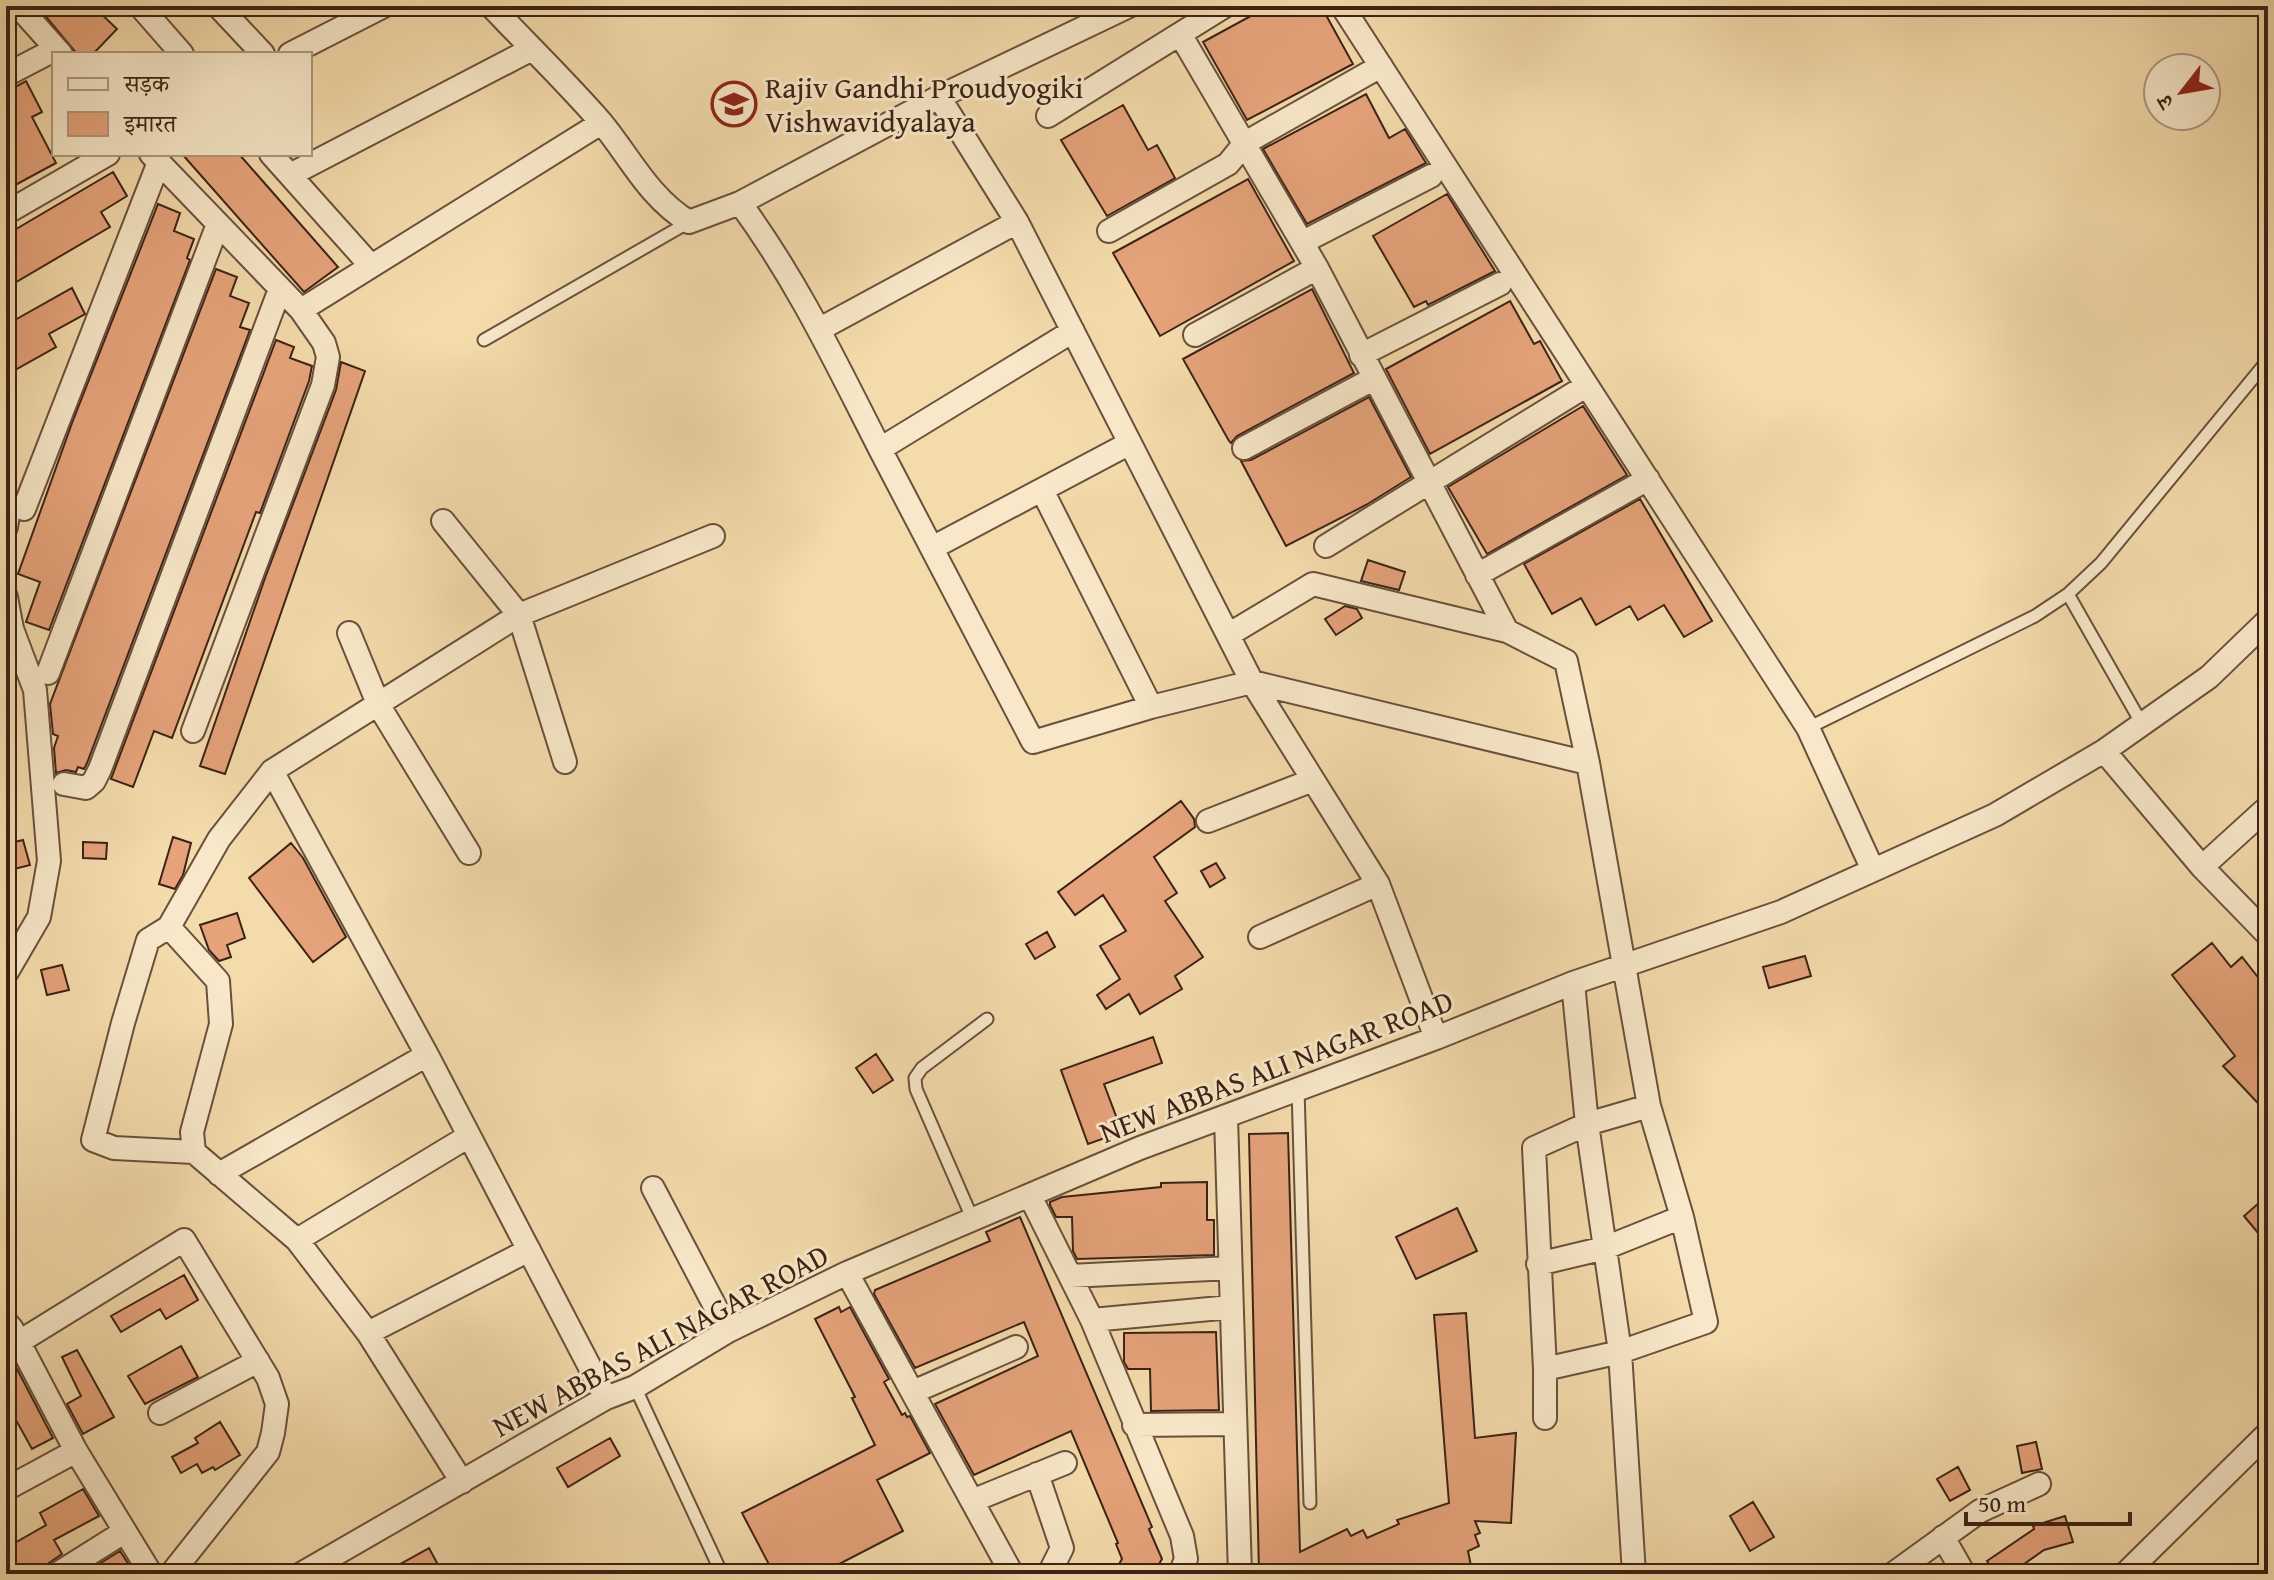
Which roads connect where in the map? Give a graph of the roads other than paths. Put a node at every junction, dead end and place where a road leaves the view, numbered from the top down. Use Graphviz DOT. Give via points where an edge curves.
graph roads {
  1 [pos="18,6"];
  2 [pos="140,6"];
  3 [pos="218,6"];
  4 [pos="384,6"];
  5 [pos="491,6"];
  6 [pos="1129,6"];
  7 [pos="1225,6"];
  8 [pos="1342,6"];
  9 [pos="1180,34"];
  10 [pos="532,49"];
  11 [pos="59,51"];
  12 [pos="180,52"];
  13 [pos="261,52"];
  14 [pos="294,52"];
  15 [pos="52,54"];
  16 [pos="1381,66"];
  17 [pos="6,75"];
  18 [pos="939,97"];
  19 [pos="1048,116"];
  20 [pos="601,123"];
  21 [pos="1245,143"];
  22 [pos="105,156"];
  23 [pos="273,156"];
  24 [pos="155,158"];
  25 [pos="290,175"];
  26 [pos="1431,176"];
  27 [pos="740,203"];
  28 [pos="6,213"];
  29 [pos="689,222"];
  30 [pos="1017,222"];
  31 [pos="218,224"];
  32 [pos="1109,231"];
  33 [pos="1303,242"];
  34 [pos="371,266"];
  35 [pos="1317,268"];
  36 [pos="1500,284"];
  37 [pos="280,289"];
  38 [pos="301,310"];
  39 [pos="820,329"];
  40 [pos="1073,331"];
  41 [pos="1195,335"];
  42 [pos="484,340"];
  43 [pos="1361,355"];
  44 [pos="2268,360"];
  45 [pos="1373,379"];
  46 [pos="1586,386"];
  47 [pos="1130,443"];
  48 [pos="1244,448"];
  49 [pos="880,449"];
  50 [pos="1648,479"];
  51 [pos="1429,485"];
  52 [pos="1042,490"];
  53 [pos="15,510"];
  54 [pos="443,521"];
  55 [pos="6,527"];
  56 [pos="713,536"];
  57 [pos="1326,546"];
  58 [pos="932,548"];
  59 [pos="1477,575"];
  60 [pos="2068,594"];
  61 [pos="6,597"];
  62 [pos="519,615"];
  63 [pos="2266,626"];
  64 [pos="1507,631"];
  65 [pos="349,633"];
  66 [pos="1228,635"];
  67 [pos="48,673"];
  68 [pos="1252,682"];
  69 [pos="379,706"];
  70 [pos="1151,707"];
  71 [pos="2142,724"];
  72 [pos="1808,728"];
  73 [pos="193,731"];
  74 [pos="2104,751"];
  75 [pos="565,762"];
  76 [pos="1588,763"];
  77 [pos="272,771"];
  78 [pos="1313,780"];
  79 [pos="64,784"];
  80 [pos="2268,807"];
  81 [pos="1208,821"];
  82 [pos="469,853"];
  83 [pos="2202,867"];
  84 [pos="1873,870"];
  85 [pos="1378,884"];
  86 [pos="169,927"];
  87 [pos="2268,935"];
  88 [pos="1260,937"];
  89 [pos="1622,966"];
  90 [pos="6,972"];
  91 [pos="1573,983"];
  92 [pos="987,1019"];
  93 [pos="1436,1038"];
  94 [pos="427,1055"];
  95 [pos="1298,1088"];
  96 [pos="1649,1106"];
  97 [pos="1226,1117"];
  98 [pos="1587,1124"];
  99 [pos="469,1136"];
  100 [pos="194,1152"];
  101 [pos="219,1174"];
  102 [pos="653,1188"];
  103 [pos="1030,1196"];
  104 [pos="1682,1217"];
  105 [pos="973,1220"];
  106 [pos="297,1240"];
  107 [pos="1605,1248"];
  108 [pos="529,1250"];
  109 [pos="1538,1264"];
  110 [pos="1230,1268"];
  111 [pos="847,1273"];
  112 [pos="1070,1276"];
  113 [pos="1231,1307"];
  114 [pos="1092,1320"];
  115 [pos="6,1322"];
  116 [pos="728,1331"];
  117 [pos="368,1333"];
  118 [pos="19,1342"];
  119 [pos="1016,1347"];
  120 [pos="1620,1352"];
  121 [pos="258,1361"];
  122 [pos="1545,1369"];
  123 [pos="635,1387"];
  124 [pos="913,1392"];
  125 [pos="606,1398"];
  126 [pos="160,1413"];
  127 [pos="1545,1418"];
  128 [pos="1234,1424"];
  129 [pos="1134,1425"];
  130 [pos="2268,1433"];
  131 [pos="76,1451"];
  132 [pos="1065,1463"];
  133 [pos="1037,1474"];
  134 [pos="462,1482"];
  135 [pos="2039,1484"];
  136 [pos="6,1489"];
  137 [pos="972,1501"];
  138 [pos="1310,1503"];
  139 [pos="124,1532"];
  140 [pos="1943,1537"];
  141 [pos="57,1574"];
  142 [pos="151,1574"];
  143 [pos="171,1574"];
  144 [pos="301,1574"];
  145 [pos="722,1574"];
  146 [pos="1012,1574"];
  147 [pos="1049,1574"];
  148 [pos="1180,1574"];
  149 [pos="1240,1574"];
  150 [pos="1634,1574"];
  151 [pos="1893,1574"];
  152 [pos="1964,1574"];
  153 [pos="2125,1574"];
  1 -- 11 [label="street"];
  2 -- 12 [label="street"];
  3 -- 13 [label="street"];
  4 -- 14 [label="street"];
  5 -- 10 [label="street"];
  6 -- 18 [label="street"];
  7 -- 9 [label="street"];
  8 -- 16 [label="street"];
  9 -- 19 [label="street"];
  9 -- 21 [label="street"];
  10 -- 20 [label="street"];
  10 -- 25 [label="street"];
  15 -- 17 [label="street"];
  16 -- 21 [label="street"];
  16 -- 46 [label="street"];
  18 -- 27 [label="street"];
  18 -- 30 [label="street"];
  20 -- 29 [label="street" via="663,203"];
  20 -- 34 [label="street"];
  21 -- 32 [label="street" via="1228,164"];
  21 -- 33 [label="street"];
  22 -- 28 [label="street"];
  23 -- 25 [label="street"];
  24 -- 31 [label="street"];
  24 -- 53 [label="street"];
  25 -- 34 [label="street"];
  26 -- 33 [label="street"];
  27 -- 29 [label="street"];
  27 -- 39 [label="street"];
  29 -- 42 [label="lane"];
  30 -- 39 [label="street"];
  30 -- 40 [label="street"];
  31 -- 37 [label="street"];
  31 -- 67 [label="street"];
  33 -- 35 [label="street"];
  34 -- 38 [label="street"];
  35 -- 41 [label="street"];
  35 -- 43 [label="street"];
  36 -- 43 [label="street"];
  37 -- 38 [label="street"];
  37 -- 79 [label="street" via="100,769 86,788"];
  38 -- 73 [label="street" via="324,343 328,357 323,385"];
  39 -- 49 [label="street"];
  40 -- 47 [label="street"];
  40 -- 49 [label="street"];
  43 -- 45 [label="street"];
  44 -- 60 [label="lane" via="2101,563"];
  45 -- 48 [label="street"];
  45 -- 51 [label="street"];
  46 -- 50 [label="street"];
  46 -- 51 [label="street"];
  47 -- 52 [label="street"];
  47 -- 66 [label="street"];
  49 -- 58 [label="street"];
  50 -- 59 [label="street"];
  50 -- 72 [label="street"];
  51 -- 57 [label="street"];
  51 -- 59 [label="street"];
  52 -- 58 [label="street"];
  52 -- 70 [label="street"];
  53 -- 55 [label="street"];
  54 -- 62 [label="street"];
  56 -- 62 [label="street"];
  58 -- 70 [label="street" via="1033,742"];
  59 -- 64 [label="street"];
  60 -- 71 [label="lane"];
  60 -- 72 [label="lane" via="2035,616"];
  61 -- 90 [label="street" via="35,690 49,861 39,917"];
  62 -- 69 [label="street"];
  62 -- 75 [label="street"];
  63 -- 71 [label="street, NEW ABBAS ALI NAGAR ROAD" via="2209,677"];
  64 -- 66 [label="street" via="1313,584"];
  64 -- 76 [label="street" via="1566,661"];
  65 -- 69 [label="street"];
  66 -- 68 [label="street"];
  68 -- 70 [label="street"];
  68 -- 76 [label="street"];
  68 -- 78 [label="street"];
  69 -- 77 [label="street"];
  69 -- 82 [label="street"];
  71 -- 74 [label="street, NEW ABBAS ALI NAGAR ROAD"];
  72 -- 84 [label="street"];
  74 -- 83 [label="street"];
  74 -- 84 [label="street, NEW ABBAS ALI NAGAR ROAD" via="1995,815"];
  76 -- 89 [label="street"];
  77 -- 86 [label="street" via="219,839"];
  77 -- 94 [label="street"];
  78 -- 81 [label="street"];
  78 -- 85 [label="street"];
  80 -- 83 [label="street"];
  83 -- 87 [label="street"];
  84 -- 89 [label="street, NEW ABBAS ALI NAGAR ROAD" via="1781,912"];
  85 -- 88 [label="street"];
  85 -- 93 [label="street"];
  86 -- 100 [label="street" via="218,981 221,1024 192,1132"];
  86 -- 100 [label="street" via="148,940 93,1140 114,1148"];
  89 -- 91 [label="street, NEW ABBAS ALI NAGAR ROAD"];
  89 -- 96 [label="street"];
  91 -- 93 [label="street, NEW ABBAS ALI NAGAR ROAD"];
  91 -- 98 [label="street"];
  92 -- 105 [label="lane" via="915,1078"];
  93 -- 95 [label="street, NEW ABBAS ALI NAGAR ROAD"];
  94 -- 99 [label="street"];
  94 -- 101 [label="street"];
  95 -- 97 [label="street, NEW ABBAS ALI NAGAR ROAD"];
  95 -- 138 [label="lane"];
  96 -- 98 [label="street"];
  96 -- 104 [label="street"];
  97 -- 103 [label="street, NEW ABBAS ALI NAGAR ROAD"];
  97 -- 110 [label="street"];
  98 -- 107 [label="street"];
  98 -- 109 [label="street" via="1534,1148"];
  99 -- 106 [label="street"];
  99 -- 108 [label="street"];
  100 -- 101 [label="street"];
  101 -- 106 [label="street"];
  102 -- 116 [label="street"];
  103 -- 105 [label="street, NEW ABBAS ALI NAGAR ROAD"];
  103 -- 112 [label="street"];
  104 -- 107 [label="street"];
  104 -- 120 [label="street" via="1706,1322"];
  105 -- 111 [label="street, NEW ABBAS ALI NAGAR ROAD"];
  106 -- 117 [label="street"];
  107 -- 109 [label="street"];
  107 -- 120 [label="street"];
  108 -- 117 [label="street"];
  108 -- 125 [label="street"];
  109 -- 122 [label="street"];
  110 -- 112 [label="street"];
  110 -- 113 [label="street"];
  111 -- 116 [label="street, NEW ABBAS ALI NAGAR ROAD"];
  111 -- 124 [label="street"];
  112 -- 114 [label="street"];
  113 -- 114 [label="street"];
  113 -- 128 [label="street"];
  114 -- 129 [label="street"];
  115 -- 118 [label="street"];
  116 -- 123 [label="street, NEW ABBAS ALI NAGAR ROAD"];
  117 -- 134 [label="street"];
  118 -- 121 [label="street" via="184,1240"];
  118 -- 131 [label="street"];
  119 -- 124 [label="street"];
  120 -- 122 [label="street"];
  120 -- 150 [label="street"];
  121 -- 126 [label="street"];
  121 -- 143 [label="street" via="277,1404 268,1452"];
  122 -- 127 [label="street"];
  123 -- 125 [label="street, NEW ABBAS ALI NAGAR ROAD"];
  123 -- 145 [label="lane"];
  124 -- 137 [label="street"];
  125 -- 134 [label="street, NEW ABBAS ALI NAGAR ROAD"];
  128 -- 129 [label="street"];
  128 -- 149 [label="street"];
  129 -- 148 [label="street" via="1182,1536 1186,1559"];
  130 -- 153 [label="street"];
  131 -- 136 [label="street"];
  131 -- 139 [label="street"];
  132 -- 133 [label="street"];
  133 -- 137 [label="street"];
  133 -- 147 [label="street" via="1062,1548"];
  134 -- 144 [label="street, NEW ABBAS ALI NAGAR ROAD"];
  135 -- 140 [label="street" via="1980,1511"];
  137 -- 146 [label="street"];
  139 -- 141 [label="street"];
  139 -- 142 [label="street"];
  140 -- 151 [label="street"];
  140 -- 152 [label="street"];
}
